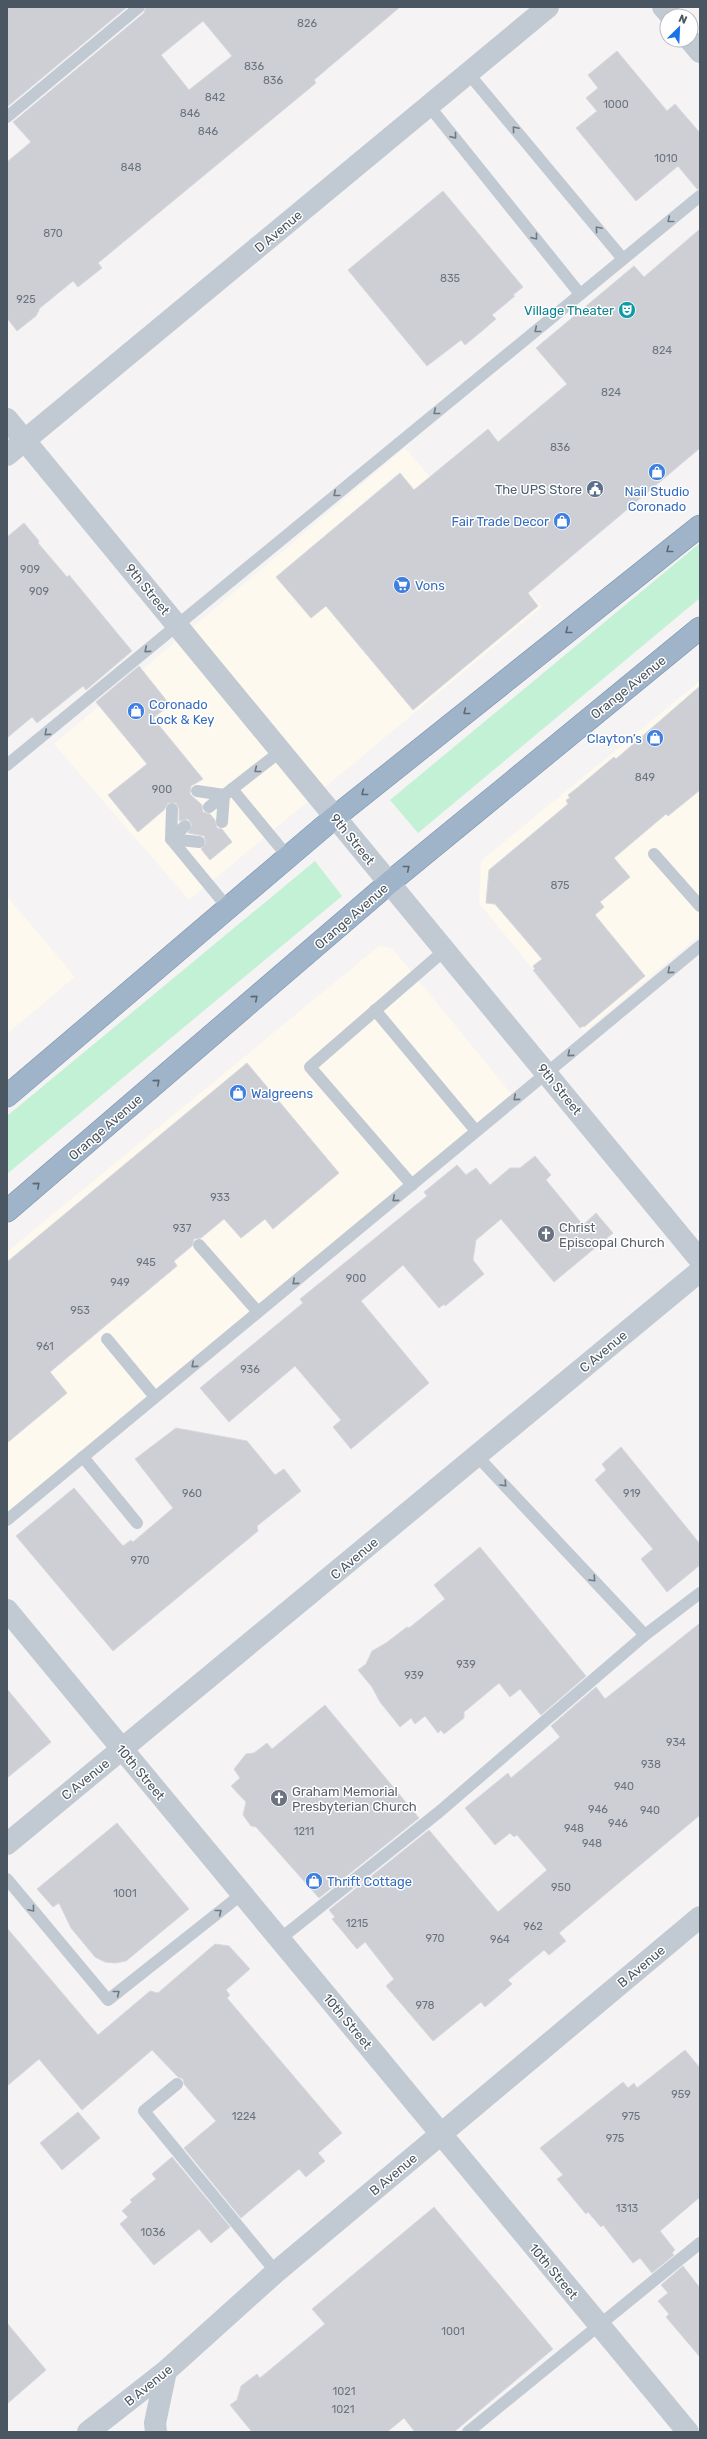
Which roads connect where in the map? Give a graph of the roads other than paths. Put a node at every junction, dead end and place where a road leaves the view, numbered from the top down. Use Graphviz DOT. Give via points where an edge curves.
graph roads {
  1 [pos="138,7"];
  2 [pos="548,7"];
  3 [pos="468,73"];
  4 [pos="429,106"];
  5 [pos="7,118"];
  6 [pos="700,196"];
  7 [pos="623,259"];
  8 [pos="580,294"];
  9 [pos="7,419"];
  10 [pos="25,440"];
  11 [pos="7,455"];
  12 [pos="700,526"];
  13 [pos="177,625"];
  14 [pos="700,628"];
  15 [pos="281,751"];
  16 [pos="7,766"];
  17 [pos="196,791"];
  18 [pos="228,792"];
  19 [pos="209,807"];
  20 [pos="172,809"];
  21 [pos="335,817"];
  22 [pos="222,822"];
  23 [pos="185,826"];
  24 [pos="171,840"];
  25 [pos="199,842"];
  26 [pos="654,854"];
  27 [pos="288,857"];
  28 [pos="389,883"];
  29 [pos="700,906"];
  30 [pos="228,908"];
  31 [pos="700,946"];
  32 [pos="444,950"];
  33 [pos="375,1010"];
  34 [pos="546,1073"];
  35 [pos="7,1096"];
  36 [pos="476,1131"];
  37 [pos="412,1185"];
  38 [pos="7,1211"];
  39 [pos="199,1245"];
  40 [pos="700,1260"];
  41 [pos="700,1271"];
  42 [pos="258,1312"];
  43 [pos="107,1339"];
  44 [pos="156,1397"];
  45 [pos="477,1456"];
  46 [pos="83,1457"];
  47 [pos="7,1520"];
  48 [pos="137,1523"];
  49 [pos="700,1593"];
  50 [pos="7,1610"];
  51 [pos="646,1635"];
  52 [pos="122,1749"];
  53 [pos="7,1844"];
  54 [pos="7,1879"];
  55 [pos="242,1894"];
  56 [pos="700,1916"];
  57 [pos="280,1939"];
  58 [pos="177,2084"];
  59 [pos="441,2134"];
  60 [pos="700,2242"];
  61 [pos="276,2272"];
  62 [pos="599,2324"];
  63 [pos="166,2371"];
  64 [pos="88,2432"];
  65 [pos="156,2432"];
  66 [pos="468,2432"];
  67 [pos="688,2432"];
  1 -- 5 [label="lane"];
  2 -- 3 [label="street, D Avenue"];
  3 -- 4 [label="street, D Avenue"];
  7 -- 3 [label="lane, one-way"];
  4 -- 8 [label="lane, one-way"];
  4 -- 10 [label="street, D Avenue"];
  6 -- 7 [label="lane, one-way"];
  7 -- 8 [label="lane"];
  8 -- 13 [label="lane, one-way"];
  9 -- 10 [label="street, 9th Street"];
  10 -- 11 [label="street, D Avenue"];
  10 -- 13 [label="street, 9th Street"];
  12 -- 21 [label="highway, one-way"];
  13 -- 15 [label="street, 9th Street"];
  13 -- 16 [label="lane, one-way"];
  28 -- 14 [label="highway, Orange Avenue, one-way"];
  15 -- 18 [label="lane, one-way"];
  15 -- 21 [label="street, 9th Street"];
  17 -- 18 [label="lane"];
  18 -- 19 [label="lane"];
  18 -- 22 [label="lane"];
  18 -- 27 [label="lane"];
  20 -- 24 [label="lane"];
  21 -- 27 [label="highway"];
  21 -- 28 [label="street, 9th Street"];
  23 -- 24 [label="lane"];
  24 -- 25 [label="lane"];
  24 -- 30 [label="lane"];
  26 -- 29 [label="lane"];
  27 -- 30 [label="highway"];
  28 -- 32 [label="street, 9th Street"];
  38 -- 28 [label="highway, Orange Avenue, one-way"];
  30 -- 35 [label="highway"];
  31 -- 34 [label="lane, one-way"];
  32 -- 33 [label="lane"];
  32 -- 34 [label="street, 9th Street"];
  33 -- 36 [label="lane"];
  33 -- 37 [label="lane" via="310,1067"];
  34 -- 36 [label="lane, one-way"];
  34 -- 40 [label="street, 9th Street"];
  36 -- 37 [label="lane"];
  37 -- 42 [label="lane, one-way"];
  39 -- 42 [label="lane"];
  41 -- 45 [label="street, C Avenue"];
  42 -- 44 [label="lane, one-way"];
  43 -- 44 [label="lane"];
  44 -- 46 [label="lane"];
  45 -- 51 [label="lane, one-way"];
  45 -- 52 [label="street, C Avenue"];
  46 -- 47 [label="lane"];
  46 -- 48 [label="lane"];
  49 -- 51 [label="lane"];
  50 -- 52 [label="street, 10th Street"];
  51 -- 57 [label="lane" via="439,1812"];
  52 -- 53 [label="street, C Avenue"];
  52 -- 55 [label="street, 10th Street"];
  54 -- 55 [label="lane, one-way" via="108,2000"];
  55 -- 57 [label="street, 10th Street"];
  56 -- 59 [label="street, B Avenue"];
  57 -- 59 [label="street, 10th Street"];
  58 -- 61 [label="lane" via="144,2111"];
  59 -- 61 [label="street, B Avenue"];
  59 -- 62 [label="street, 10th Street"];
  60 -- 62 [label="lane"];
  61 -- 63 [label="street, B Avenue"];
  62 -- 66 [label="lane"];
  62 -- 67 [label="street, 10th Street"];
  63 -- 64 [label="street, B Avenue"];
  63 -- 65 [label="street" via="155,2423"];
}
